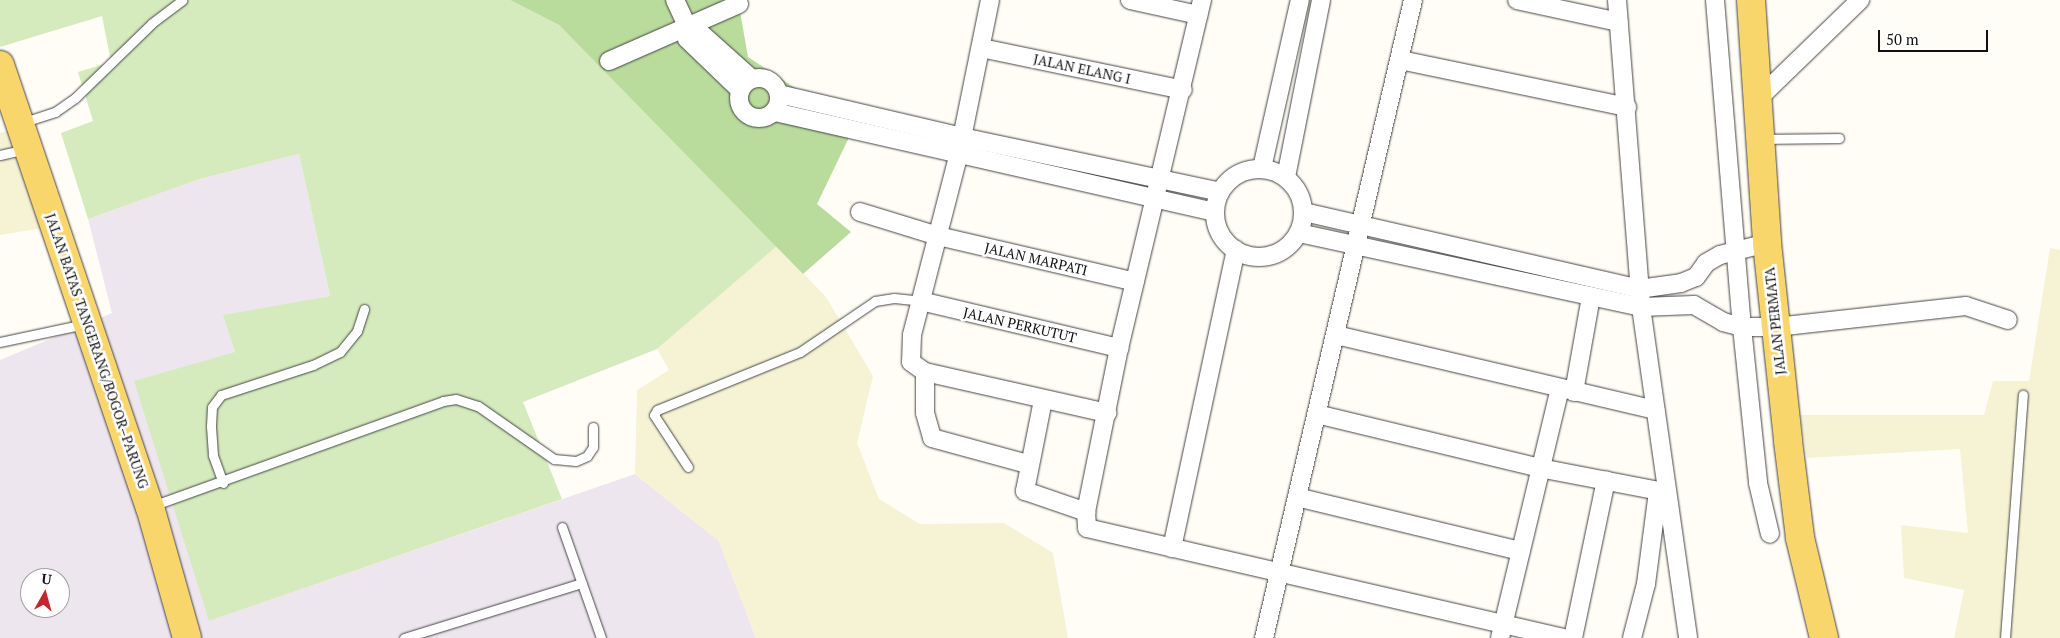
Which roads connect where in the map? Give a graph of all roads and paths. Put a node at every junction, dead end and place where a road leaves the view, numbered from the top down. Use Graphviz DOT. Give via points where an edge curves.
graph roads {
  1 [pos="182,0"];
  2 [pos="676,0"];
  3 [pos="990,0"];
  4 [pos="1130,0"];
  5 [pos="1300,0"];
  6 [pos="1321,0"];
  7 [pos="1413,0"];
  8 [pos="1517,0"];
  9 [pos="1616,0"];
  10 [pos="1715,0"];
  11 [pos="1751,0"];
  12 [pos="1860,0"];
  13 [pos="739,4"];
  14 [pos="1200,7"];
  15 [pos="1619,22"];
  16 [pos="687,26"];
  17 [pos="981,48"];
  18 [pos="1400,60"];
  19 [pos="609,61"];
  20 [pos="0,65"];
  21 [pos="746,85"];
  22 [pos="1183,90"];
  23 [pos="779,94"];
  24 [pos="1759,98"];
  25 [pos="1627,107"];
  26 [pos="775,112"];
  27 [pos="1727,133"];
  28 [pos="25,136"];
  29 [pos="1839,138"];
  30 [pos="1762,139"];
  31 [pos="960,145"];
  32 [pos="0,155"];
  33 [pos="1262,168"];
  34 [pos="1286,177"];
  35 [pos="1161,180"];
  36 [pos="1220,192"];
  37 [pos="1157,198"];
  38 [pos="860,212"];
  39 [pos="1215,212"];
  40 [pos="1304,212"];
  41 [pos="1361,226"];
  42 [pos="1299,232"];
  43 [pos="938,236"];
  44 [pos="1357,244"];
  45 [pos="1767,244"];
  46 [pos="1236,250"];
  47 [pos="1737,251"];
  48 [pos="1135,282"];
  49 [pos="1639,288"];
  50 [pos="1591,297"];
  51 [pos="921,301"];
  52 [pos="1641,306"];
  53 [pos="364,309"];
  54 [pos="2008,320"];
  55 [pos="87,323"];
  56 [pos="1742,327"];
  57 [pos="1776,328"];
  58 [pos="1336,336"];
  59 [pos="0,342"];
  60 [pos="1119,348"];
  61 [pos="925,372"];
  62 [pos="1567,390"];
  63 [pos="2023,394"];
  64 [pos="1043,400"];
  65 [pos="1655,410"];
  66 [pos="1107,413"];
  67 [pos="1317,414"];
  68 [pos="592,427"];
  69 [pos="1028,464"];
  70 [pos="688,467"];
  71 [pos="1540,468"];
  72 [pos="1606,480"];
  73 [pos="223,483"];
  74 [pos="1662,491"];
  75 [pos="1298,497"];
  76 [pos="150,507"];
  77 [pos="1086,512"];
  78 [pos="562,527"];
  79 [pos="1770,534"];
  80 [pos="1172,548"];
  81 [pos="1521,551"];
  82 [pos="1280,571"];
  83 [pos="582,583"];
  84 [pos="1501,631"];
  85 [pos="187,638"];
  86 [pos="404,638"];
  87 [pos="601,638"];
  88 [pos="1264,638"];
  89 [pos="1562,638"];
  90 [pos="1573,638"];
  91 [pos="1632,638"];
  92 [pos="1688,638"];
  93 [pos="1824,638"];
  94 [pos="2006,638"];
  1 -- 28 [label="lane" via="152,23 75,98"];
  2 -- 16 [label="street"];
  3 -- 17 [label="street"];
  4 -- 14 [label="street"];
  5 -- 33 [label="street"];
  6 -- 34 [label="street"];
  7 -- 18 [label="street"];
  8 -- 15 [label="street"];
  9 -- 15 [label="street"];
  10 -- 27 [label="street"];
  11 -- 24 [label="main road, JALAN PERMATA"];
  12 -- 24 [label="street"];
  13 -- 16 [label="street"];
  14 -- 22 [label="street"];
  15 -- 25 [label="street"];
  16 -- 19 [label="street"];
  16 -- 21 [label="street" via="696,29"];
  17 -- 22 [label="street, JALAN ELANG I"];
  17 -- 31 [label="street"];
  18 -- 25 [label="street"];
  18 -- 41 [label="street"];
  20 -- 28 [label="main road, JALAN BATAS TANGERANG/BOGOR–PARUNG"];
  21 -- 23 [label="street" via="768,80"];
  21 -- 26 [label="street" via="740,103 746,113 764,118"];
  22 -- 35 [label="street"];
  23 -- 26 [label="street"];
  23 -- 31 [label="street"];
  24 -- 30 [label="main road, JALAN PERMATA"];
  25 -- 49 [label="street"];
  26 -- 31 [label="street"];
  27 -- 30 [label="street"];
  27 -- 47 [label="street"];
  28 -- 32 [label="lane"];
  28 -- 55 [label="main road, JALAN BATAS TANGERANG/BOGOR–PARUNG"];
  29 -- 30 [label="lane"];
  30 -- 45 [label="main road, JALAN PERMATA"];
  31 -- 35 [label="street"];
  31 -- 37 [label="street"];
  31 -- 43 [label="street"];
  33 -- 34 [label="street"];
  33 -- 36 [label="street" via="1242,172"];
  34 -- 40 [label="street" via="1299,192"];
  35 -- 36 [label="street"];
  35 -- 37 [label="street"];
  36 -- 39 [label="street"];
  37 -- 39 [label="street"];
  37 -- 48 [label="street"];
  38 -- 43 [label="street, JALAN MARPATI"];
  39 -- 46 [label="street" via="1220,234"];
  40 -- 41 [label="street"];
  40 -- 42 [label="street"];
  41 -- 44 [label="street"];
  41 -- 49 [label="street"];
  42 -- 44 [label="street"];
  42 -- 46 [label="street" via="1286,248 1266,256"];
  43 -- 48 [label="street, JALAN MARPATI"];
  43 -- 51 [label="street"];
  44 -- 50 [label="street"];
  44 -- 58 [label="street"];
  45 -- 47 [label="street"];
  45 -- 57 [label="main road, JALAN PERMATA"];
  46 -- 80 [label="street"];
  47 -- 49 [label="street" via="1706,263 1690,280"];
  47 -- 56 [label="street"];
  48 -- 60 [label="street"];
  49 -- 52 [label="street"];
  50 -- 52 [label="street"];
  50 -- 62 [label="street"];
  51 -- 60 [label="street, JALAN PERKUTUT"];
  51 -- 61 [label="street" via="910,349 911,362"];
  51 -- 70 [label="lane" via="894,298 875,301 800,352 657,410 654,415"];
  52 -- 56 [label="street" via="1694,305 1723,322"];
  52 -- 65 [label="street"];
  53 -- 73 [label="lane" via="357,331 340,352 313,365 221,395 212,407 211,426 213,455"];
  54 -- 57 [label="street" via="1966,306"];
  55 -- 59 [label="lane"];
  55 -- 76 [label="main road, JALAN BATAS TANGERANG/BOGOR–PARUNG"];
  56 -- 57 [label="street"];
  56 -- 79 [label="street" via="1758,483"];
  57 -- 93 [label="main road, JALAN PERMATA" via="1800,538"];
  58 -- 62 [label="street"];
  58 -- 67 [label="street"];
  60 -- 66 [label="street"];
  61 -- 64 [label="street"];
  61 -- 69 [label="street" via="925,413 932,438"];
  62 -- 65 [label="street"];
  62 -- 71 [label="street"];
  63 -- 94 [label="lane"];
  64 -- 66 [label="street"];
  64 -- 69 [label="street"];
  65 -- 74 [label="street"];
  66 -- 77 [label="street"];
  67 -- 71 [label="street"];
  67 -- 75 [label="street"];
  68 -- 73 [label="lane" via="592,447 587,456 576,461 554,459 478,406 456,399 411,412"];
  69 -- 77 [label="street" via="1024,486 1029,493"];
  71 -- 72 [label="street"];
  71 -- 81 [label="street"];
  72 -- 74 [label="street"];
  72 -- 90 [label="street"];
  73 -- 76 [label="lane"];
  74 -- 91 [label="street" via="1646,584"];
  74 -- 92 [label="street"];
  75 -- 81 [label="street"];
  75 -- 82 [label="street"];
  76 -- 85 [label="main road, JALAN BATAS TANGERANG/BOGOR–PARUNG"];
  77 -- 80 [label="street" via="1085,523 1092,531"];
  78 -- 83 [label="lane"];
  80 -- 82 [label="street"];
  81 -- 84 [label="street"];
  82 -- 84 [label="street"];
  82 -- 88 [label="street"];
  83 -- 86 [label="lane"];
  83 -- 87 [label="lane"];
  84 -- 89 [label="street"];
}
